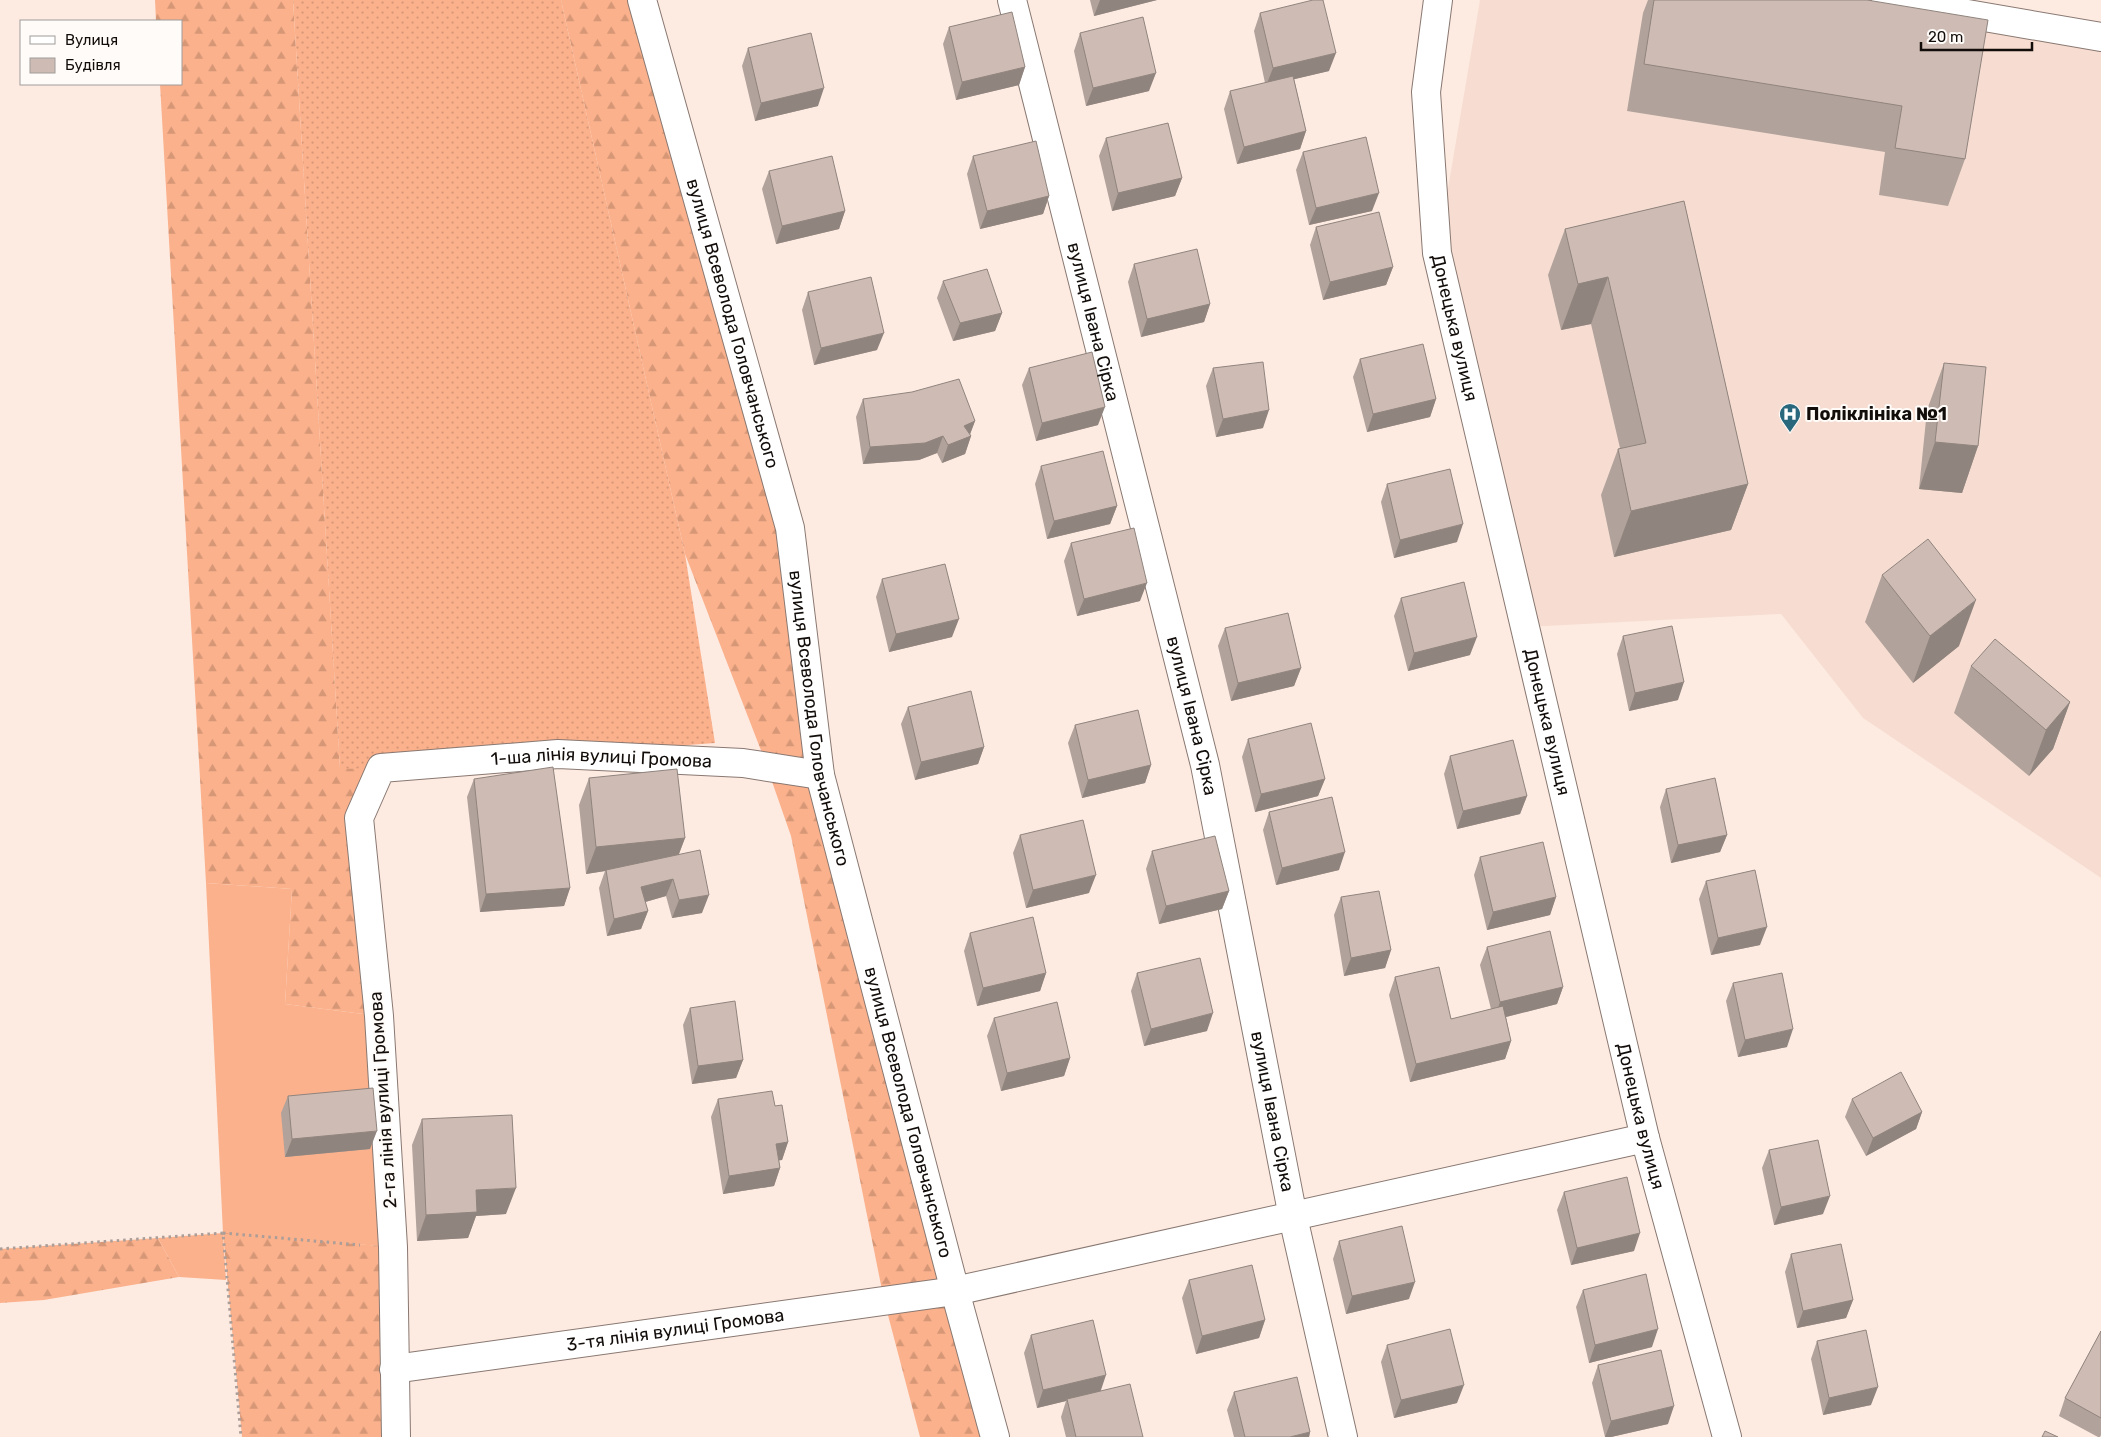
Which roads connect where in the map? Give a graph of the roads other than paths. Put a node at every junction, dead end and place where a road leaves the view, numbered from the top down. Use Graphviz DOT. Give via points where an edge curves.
graph roads {
  1 [pos="642,0"];
  2 [pos="1012,0"];
  3 [pos="1438,0"];
  4 [pos="1886,0"];
  5 [pos="2101,37"];
  6 [pos="381,768"];
  7 [pos="820,775"];
  8 [pos="1645,1138"];
  9 [pos="1293,1217"];
  10 [pos="955,1291"];
  11 [pos="394,1369"];
  12 [pos="396,1437"];
  13 [pos="995,1437"];
  14 [pos="1343,1437"];
  15 [pos="1727,1437"];
  1 -- 7 [label="street, вулиця Всеволода Головчанського" via="790,528"];
  2 -- 9 [label="street, вулиця Івана Сірка" via="1205,765"];
  3 -- 8 [label="street, Донецька вулиця" via="1426,92 1437,252"];
  4 -- 5 [label="street"];
  6 -- 7 [label="street, 1-ша лінія вулиці Громова" via="558,754 743,764"];
  6 -- 11 [label="street, 2-га лінія вулиці Громова" via="359,818 379,1016 393,1247"];
  7 -- 10 [label="street, вулиця Всеволода Головчанського"];
  8 -- 9 [label="street, 3-тя лінія вулиці Громова"];
  8 -- 15 [label="street, Донецька вулиця"];
  9 -- 10 [label="street, 3-тя лінія вулиці Громова"];
  9 -- 14 [label="street, вулиця Івана Сірка"];
  10 -- 11 [label="street, 3-тя лінія вулиці Громова"];
  10 -- 13 [label="street, вулиця Всеволода Головчанського"];
  11 -- 12 [label="street, 2-га лінія вулиці Громова"];
}
